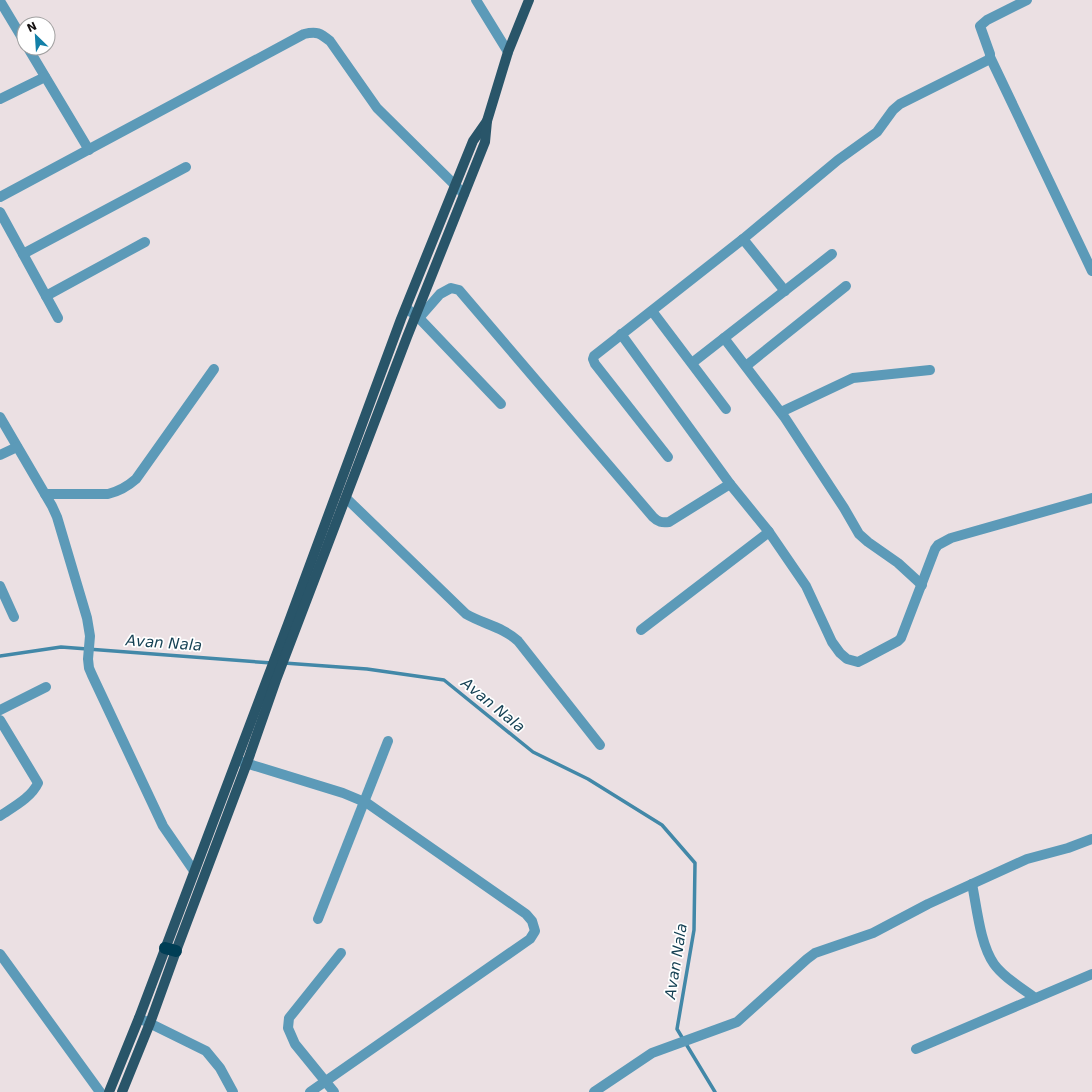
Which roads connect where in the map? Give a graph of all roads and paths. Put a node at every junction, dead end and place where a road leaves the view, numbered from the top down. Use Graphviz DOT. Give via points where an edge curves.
graph roads {
  1 [pos="476,0"];
  2 [pos="529,0"];
  3 [pos="1027,0"];
  4 [pos="0,1"];
  5 [pos="16,28"];
  6 [pos="508,52"];
  7 [pos="33,56"];
  8 [pos="990,57"];
  9 [pos="45,77"];
  10 [pos="0,99"];
  11 [pos="487,121"];
  12 [pos="89,150"];
  13 [pos="186,168"];
  14 [pos="455,186"];
  15 [pos="464,194"];
  16 [pos="0,197"];
  17 [pos="0,212"];
  18 [pos="742,239"];
  19 [pos="146,242"];
  20 [pos="23,254"];
  21 [pos="832,254"];
  22 [pos="1092,271"];
  23 [pos="846,286"];
  24 [pos="785,291"];
  25 [pos="46,296"];
  26 [pos="406,308"];
  27 [pos="652,311"];
  28 [pos="418,317"];
  29 [pos="58,318"];
  30 [pos="621,334"];
  31 [pos="724,338"];
  32 [pos="692,363"];
  33 [pos="746,366"];
  34 [pos="214,369"];
  35 [pos="930,370"];
  36 [pos="501,404"];
  37 [pos="726,409"];
  38 [pos="780,412"];
  39 [pos="0,417"];
  40 [pos="17,446"];
  41 [pos="0,455"];
  42 [pos="668,457"];
  43 [pos="730,484"];
  44 [pos="45,494"];
  45 [pos="346,498"];
  46 [pos="1092,498"];
  47 [pos="769,532"];
  48 [pos="922,584"];
  49 [pos="0,586"];
  50 [pos="14,617"];
  51 [pos="292,625"];
  52 [pos="641,630"];
  53 [pos="272,678"];
  54 [pos="46,687"];
  55 [pos="0,710"];
  56 [pos="0,720"];
  57 [pos="388,741"];
  58 [pos="600,745"];
  59 [pos="236,760"];
  60 [pos="247,763"];
  61 [pos="363,801"];
  62 [pos="0,816"];
  63 [pos="1092,839"];
  64 [pos="194,871"];
  65 [pos="972,884"];
  66 [pos="318,918"];
  67 [pos="171,950"];
  68 [pos="341,953"];
  69 [pos="0,954"];
  70 [pos="1092,974"];
  71 [pos="1035,998"];
  72 [pos="139,1018"];
  73 [pos="150,1023"];
  74 [pos="916,1049"];
  75 [pos="326,1081"];
  76 [pos="100,1092"];
  77 [pos="109,1092"];
  78 [pos="122,1092"];
  79 [pos="233,1092"];
  80 [pos="310,1092"];
  81 [pos="334,1092"];
  82 [pos="594,1092"];
  1 -- 6 [label="street"];
  2 -- 6 [label="main road"];
  3 -- 8 [label="street" via="980,26"];
  4 -- 5 [label="street"];
  6 -- 11 [label="main road"];
  7 -- 9 [label="street"];
  8 -- 18 [label="street" via="900,104 877,132 838,160"];
  8 -- 22 [label="street"];
  9 -- 10 [label="street"];
  9 -- 12 [label="street"];
  11 -- 14 [label="main road" via="473,141"];
  11 -- 15 [label="main road" via="485,142"];
  12 -- 14 [label="street" via="304,34 314,32 322,34 330,41 380,112"];
  12 -- 16 [label="street"];
  13 -- 20 [label="street"];
  14 -- 15 [label="street"];
  14 -- 26 [label="main road"];
  15 -- 28 [label="main road"];
  17 -- 20 [label="street"];
  18 -- 24 [label="street"];
  18 -- 27 [label="street"];
  19 -- 25 [label="street"];
  20 -- 25 [label="street"];
  21 -- 24 [label="street"];
  23 -- 33 [label="street"];
  24 -- 31 [label="street"];
  25 -- 29 [label="street"];
  26 -- 28 [label="street"];
  26 -- 51 [label="main road"];
  27 -- 30 [label="street"];
  27 -- 32 [label="street"];
  28 -- 36 [label="street"];
  28 -- 43 [label="street" via="440,294 451,288 458,290 658,521 669,522"];
  28 -- 45 [label="main road"];
  30 -- 42 [label="street" via="593,359"];
  30 -- 43 [label="street"];
  31 -- 32 [label="street"];
  31 -- 33 [label="street"];
  32 -- 37 [label="street"];
  33 -- 38 [label="street"];
  34 -- 44 [label="street" via="136,479 127,487 108,494"];
  35 -- 38 [label="street" via="853,378"];
  38 -- 48 [label="street" via="859,534"];
  39 -- 40 [label="street"];
  40 -- 41 [label="street"];
  40 -- 44 [label="street"];
  43 -- 47 [label="street"];
  44 -- 64 [label="street" via="57,517 87,618 90,636 89,668 163,826"];
  45 -- 51 [label="main road"];
  45 -- 58 [label="street" via="466,614 504,630 518,641"];
  46 -- 48 [label="street" via="944,541 938,545"];
  47 -- 48 [label="street" via="806,586 832,642 847,659 858,662 898,641"];
  47 -- 52 [label="street"];
  49 -- 50 [label="street"];
  51 -- 53 [label="main road"];
  53 -- 59 [label="main road"];
  53 -- 60 [label="main road"];
  54 -- 55 [label="street"];
  56 -- 62 [label="street" via="38,783 35,790"];
  57 -- 61 [label="street"];
  59 -- 60 [label="street"];
  59 -- 64 [label="main road"];
  60 -- 61 [label="street"];
  60 -- 67 [label="main road"];
  61 -- 66 [label="street"];
  61 -- 75 [label="street" via="526,914 532,921 535,931 530,939"];
  63 -- 65 [label="street" via="1026,859"];
  64 -- 67 [label="main road"];
  65 -- 71 [label="street" via="983,939 994,964"];
  65 -- 82 [label="street" via="873,933 815,953 737,1022 652,1053"];
  67 -- 72 [label="main road"];
  67 -- 73 [label="main road"];
  68 -- 75 [label="street" via="289,1018 288,1028 295,1044"];
  69 -- 76 [label="street"];
  70 -- 71 [label="street"];
  71 -- 74 [label="street"];
  72 -- 73 [label="street"];
  72 -- 77 [label="main road"];
  73 -- 78 [label="main road"];
  73 -- 79 [label="street" via="206,1051 220,1068"];
  75 -- 80 [label="street"];
  75 -- 81 [label="street"];
}
